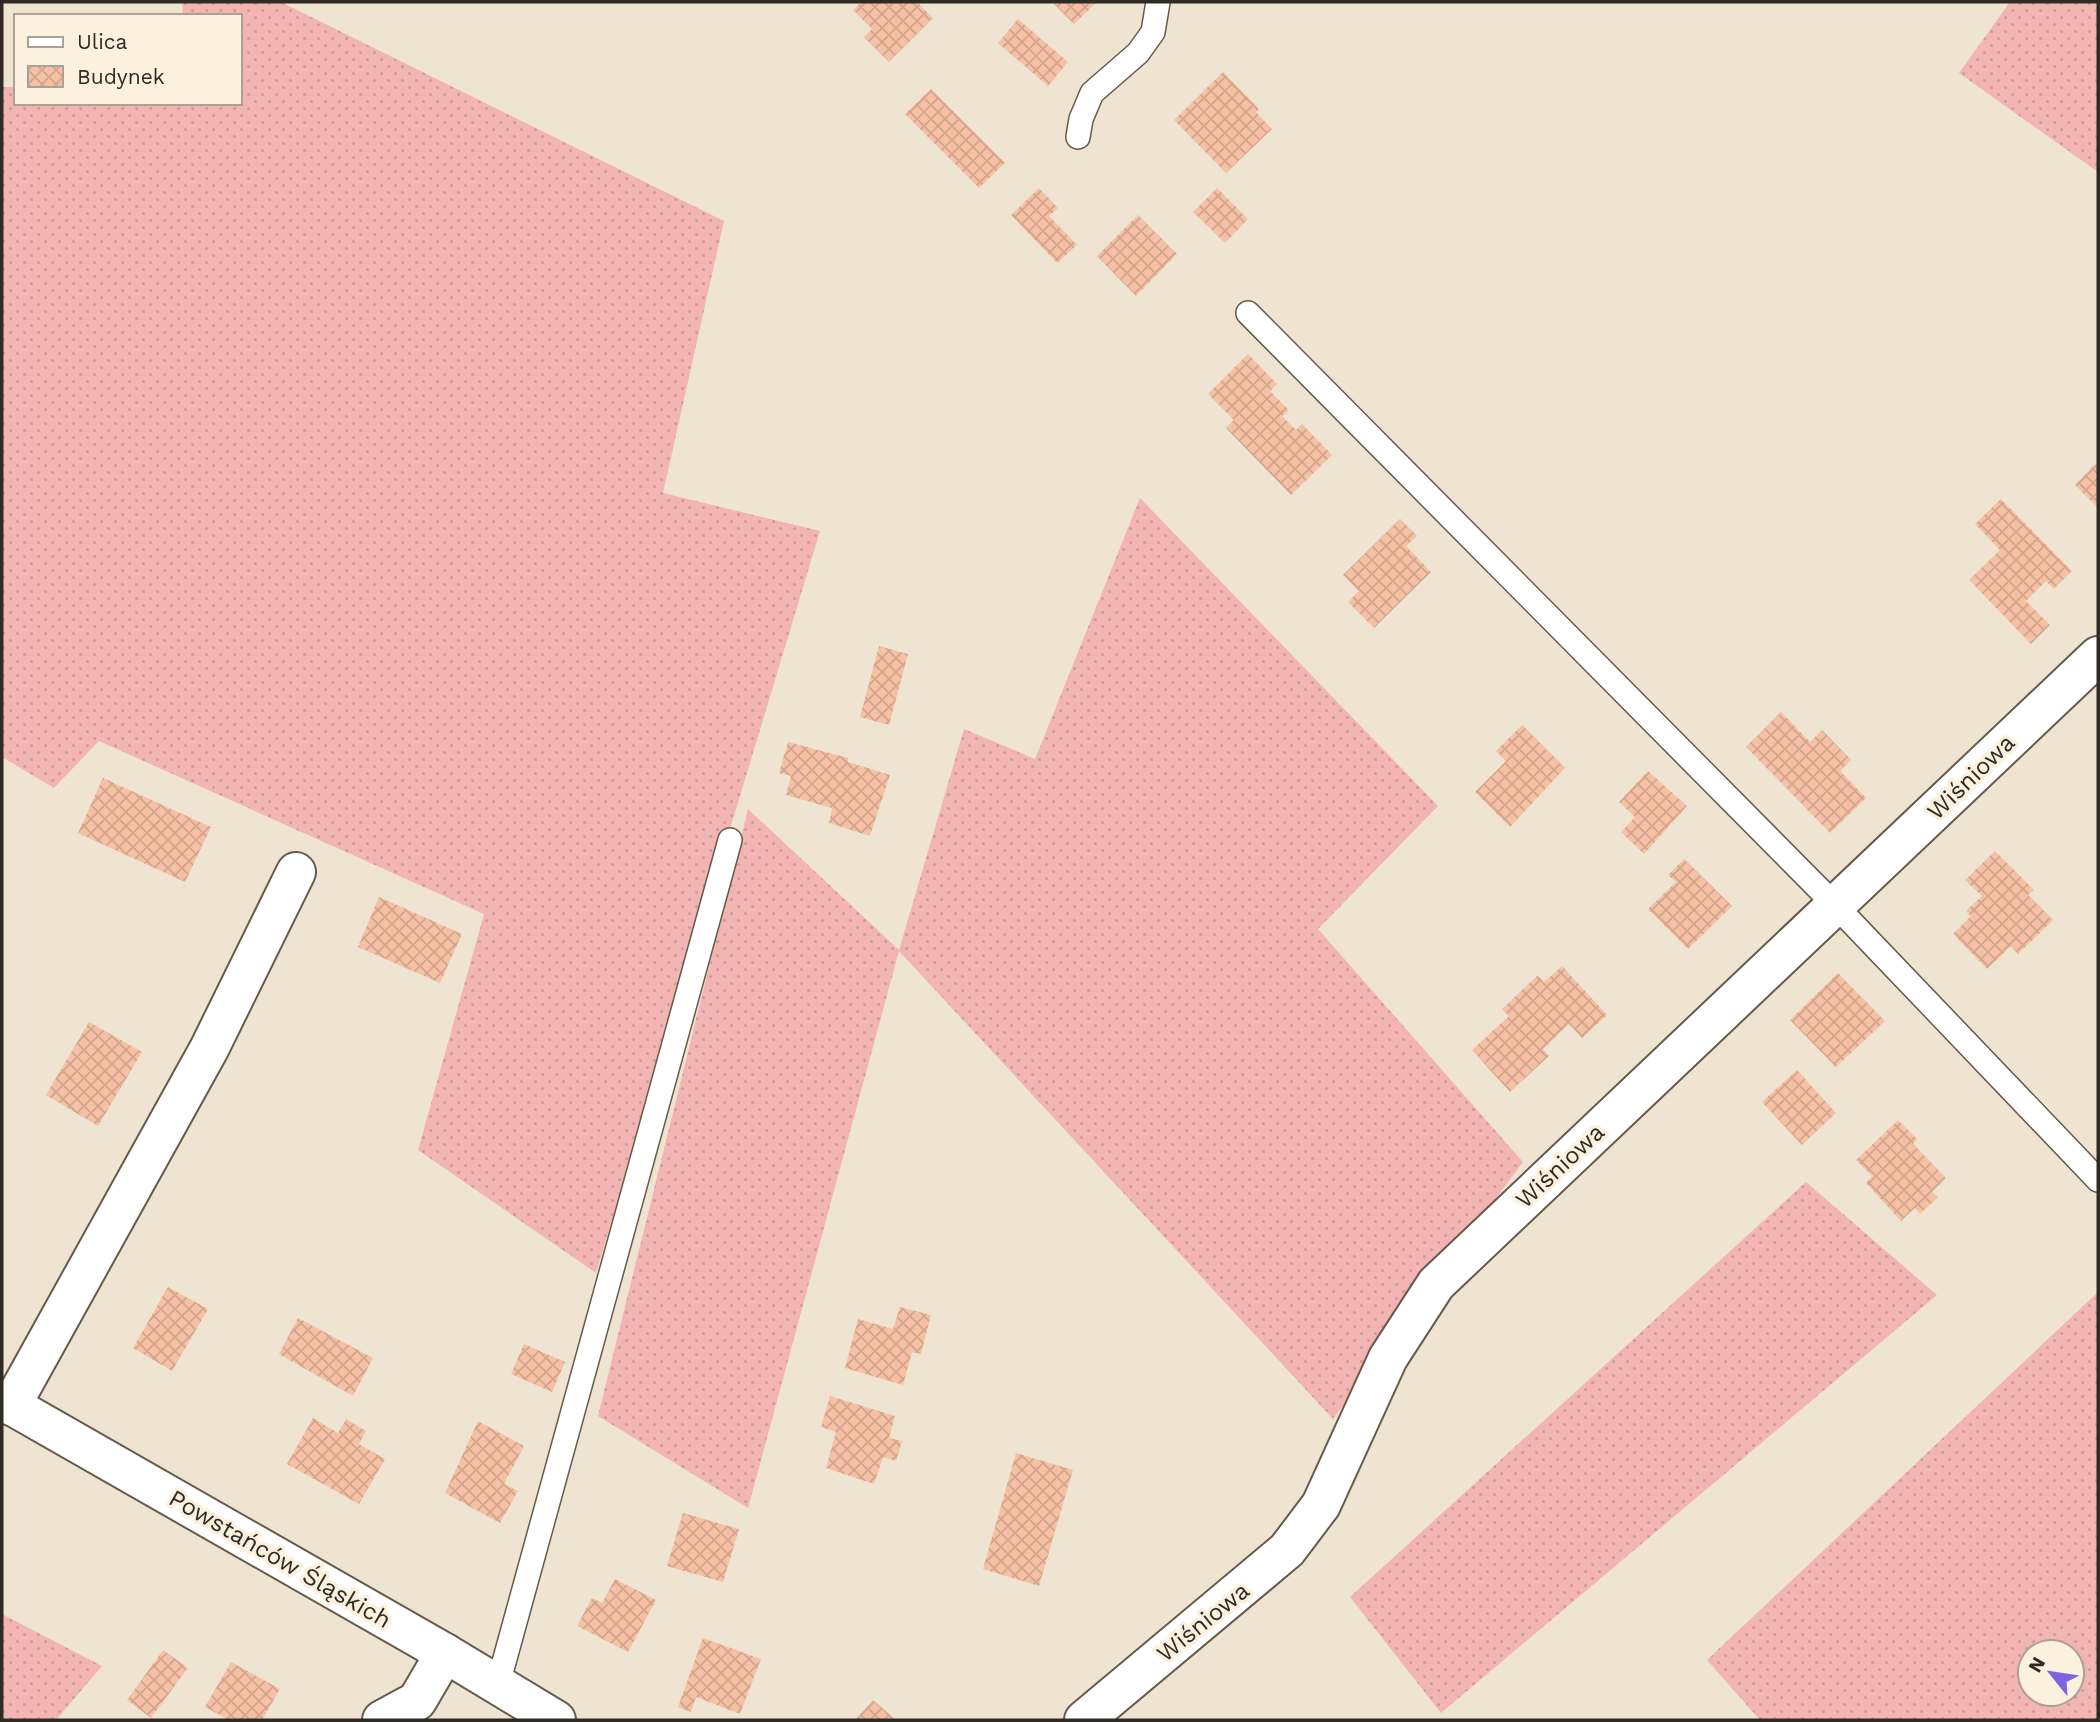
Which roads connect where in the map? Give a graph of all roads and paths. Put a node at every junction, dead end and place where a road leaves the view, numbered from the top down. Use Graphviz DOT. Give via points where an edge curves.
graph roads {
  1 [pos="1158,2"];
  2 [pos="1078,137"];
  3 [pos="1248,313"];
  4 [pos="2098,656"];
  5 [pos="730,840"];
  6 [pos="296,872"];
  7 [pos="1836,906"];
  8 [pos="2098,1180"];
  9 [pos="7,1403"];
  10 [pos="445,1653"];
  11 [pos="498,1684"];
  12 [pos="382,1720"];
  13 [pos="556,1720"];
  14 [pos="1084,1720"];
  1 -- 2 [label="lane" via="1153,32 1138,53 1091,93"];
  3 -- 7 [label="lane"];
  4 -- 7 [label="street, Wiśniowa"];
  5 -- 11 [label="lane"];
  6 -- 9 [label="street" via="209,1049"];
  7 -- 8 [label="lane"];
  7 -- 14 [label="street, Wiśniowa" via="1436,1284 1388,1357 1321,1505 1287,1550"];
  9 -- 10 [label="street, Powstańców Śląskich"];
  10 -- 11 [label="street, Powstańców Śląskich"];
  10 -- 12 [label="street" via="417,1700"];
  11 -- 13 [label="street, Powstańców Śląskich"];
}
